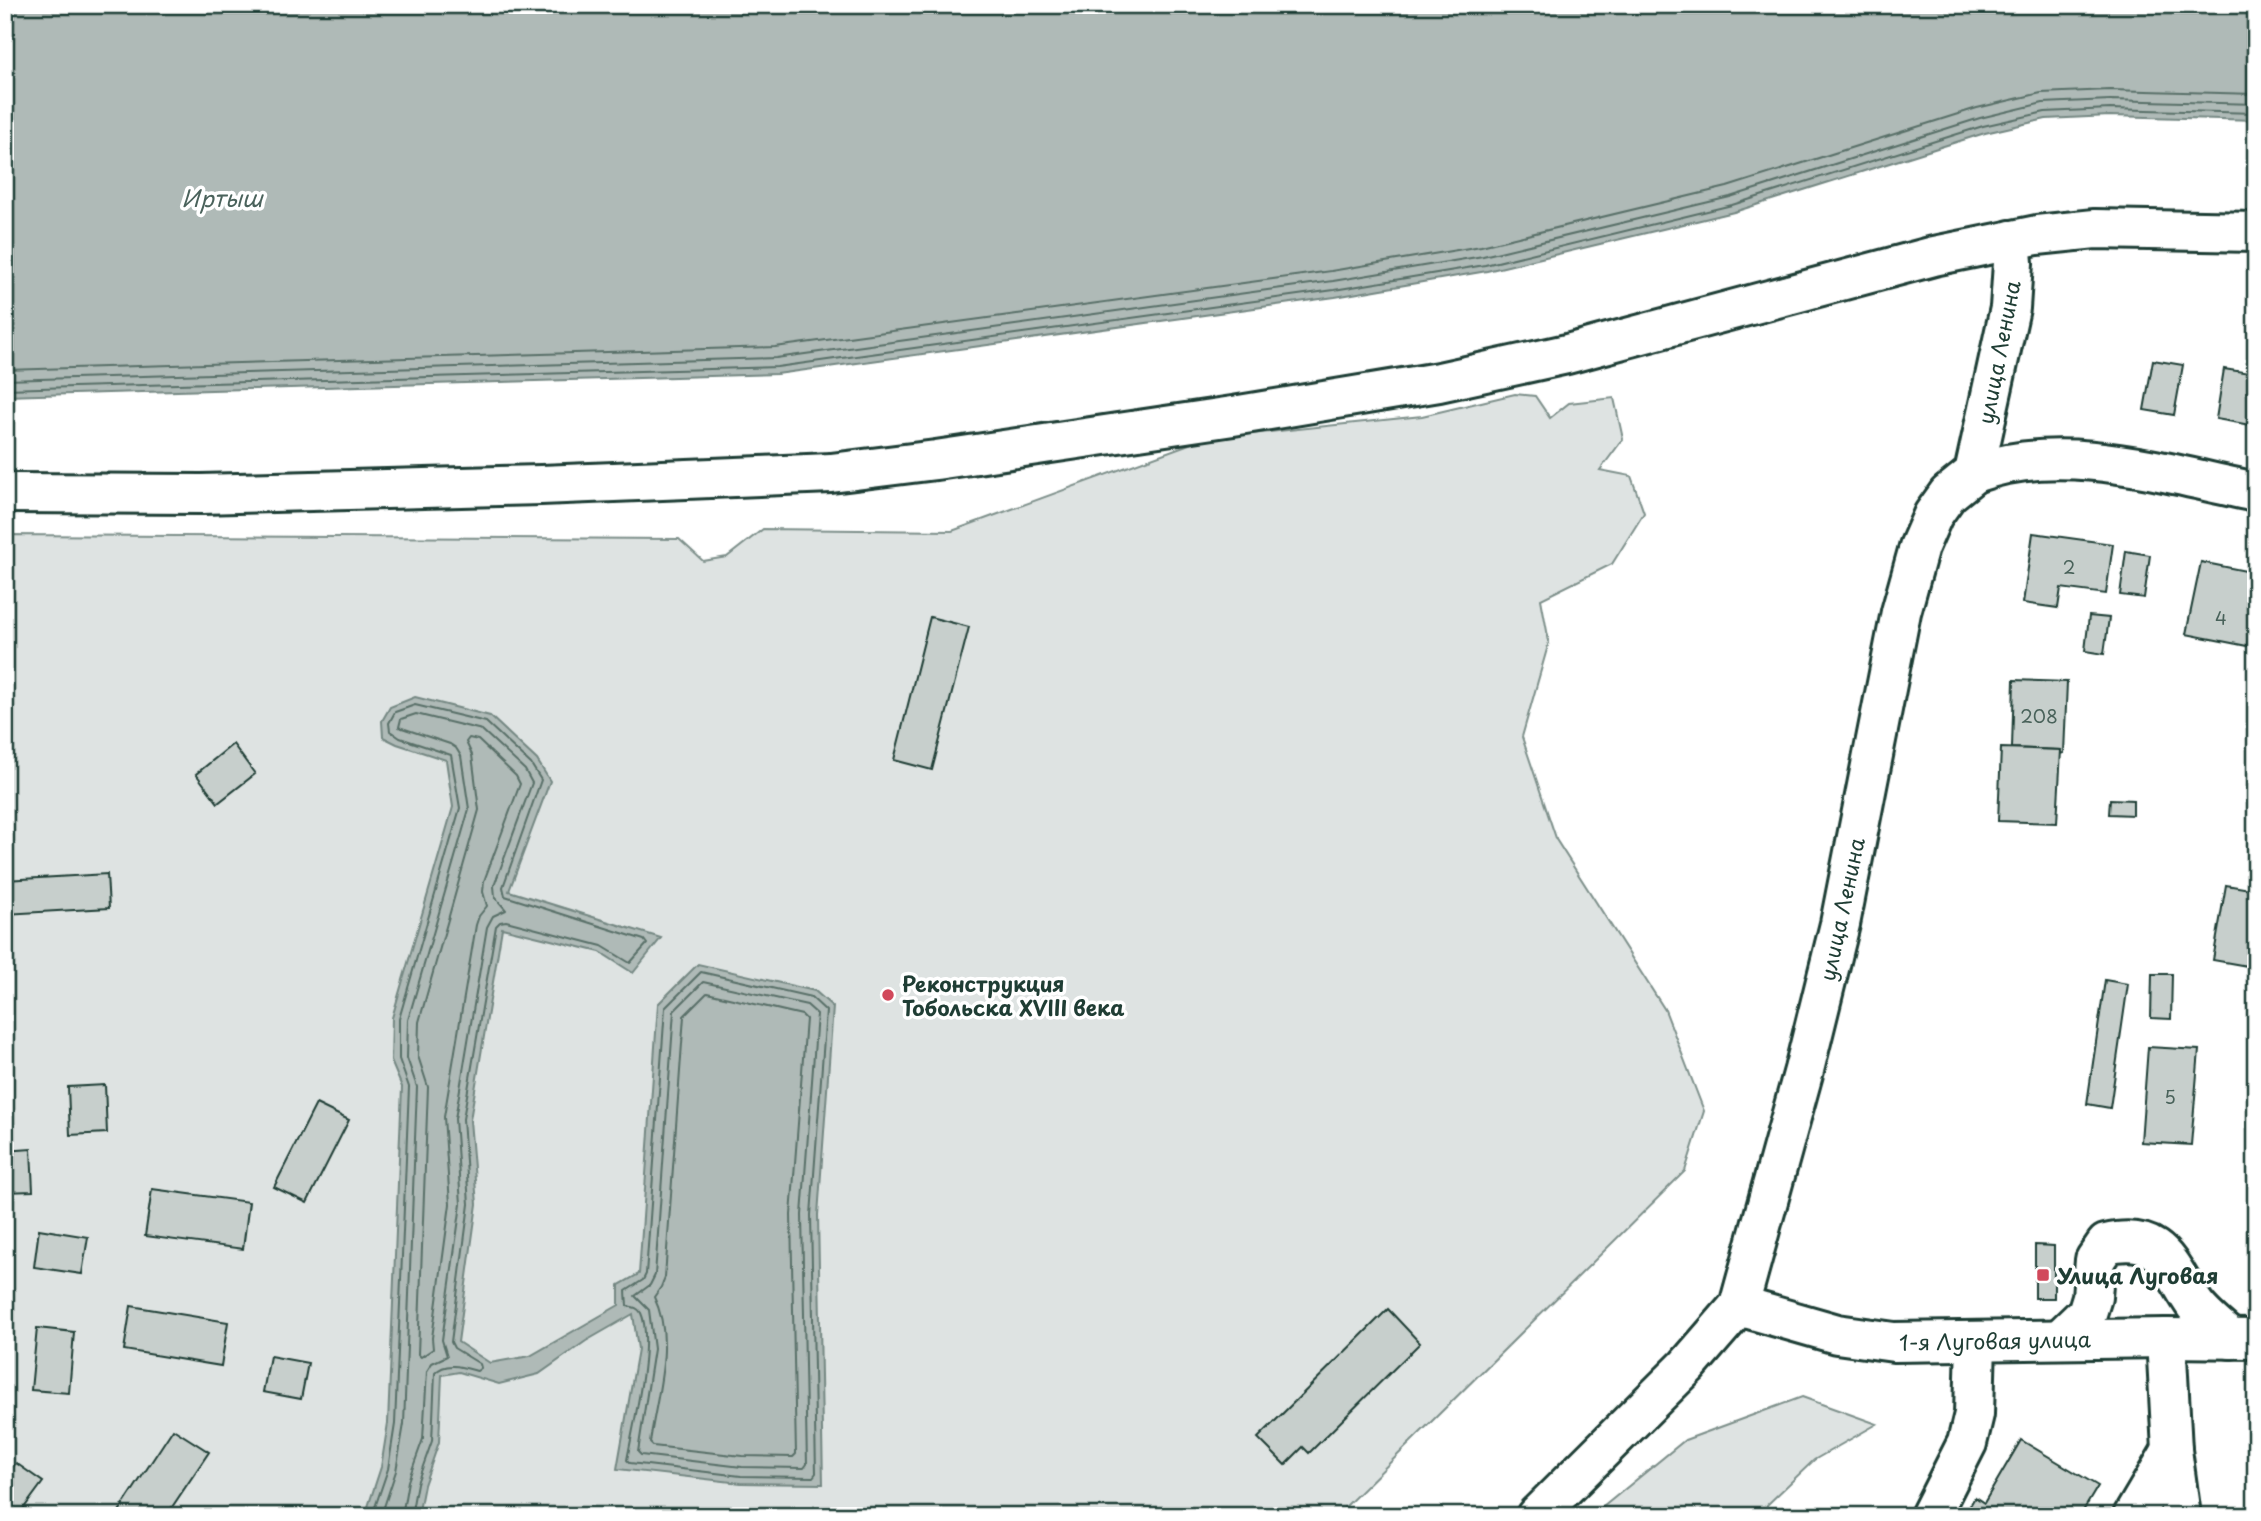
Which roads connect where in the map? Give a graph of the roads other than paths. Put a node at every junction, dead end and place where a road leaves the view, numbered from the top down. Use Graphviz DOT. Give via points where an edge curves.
graph roads {
  1 [pos="2256,232"];
  2 [pos="2011,240"];
  3 [pos="1974,473"];
  4 [pos="2256,492"];
  5 [pos="5,493"];
  6 [pos="1738,1306"];
  7 [pos="2166,1338"];
  8 [pos="2060,1339"];
  9 [pos="2243,1339"];
  10 [pos="1976,1341"];
  11 [pos="2172,1450"];
  12 [pos="1536,1516"];
  13 [pos="1930,1516"];
  14 [pos="2133,1516"];
  15 [pos="2181,1516"];
  1 -- 2 [label="street" via="2095,229"];
  2 -- 3 [label="street, улица Ленина" via="2010,308"];
  2 -- 5 [label="street" via="1934,256 1567,354 1439,382 936,460 831,472 580,484 202,494"];
  3 -- 4 [label="street" via="2022,461 2113,463"];
  3 -- 6 [label="street, улица Ленина" via="1948,494 1919,547 1901,612 1837,937"];
  6 -- 10 [label="street, 1-я Луговая улица" via="1894,1342"];
  6 -- 12 [label="street, улица Ленина" via="1667,1385"];
  7 -- 8 [label="street, 1-я Луговая улица"];
  7 -- 9 [label="street, 1-я Луговая улица"];
  7 -- 11 [label="street"];
  8 -- 9 [label="street" via="2087,1313 2095,1260 2106,1244 2124,1240 2148,1244 2164,1256 2209,1321"];
  8 -- 10 [label="street, 1-я Луговая улица"];
  10 -- 13 [label="street" via="1974,1414 1967,1443"];
  11 -- 14 [label="street"];
  11 -- 15 [label="street"];
}
